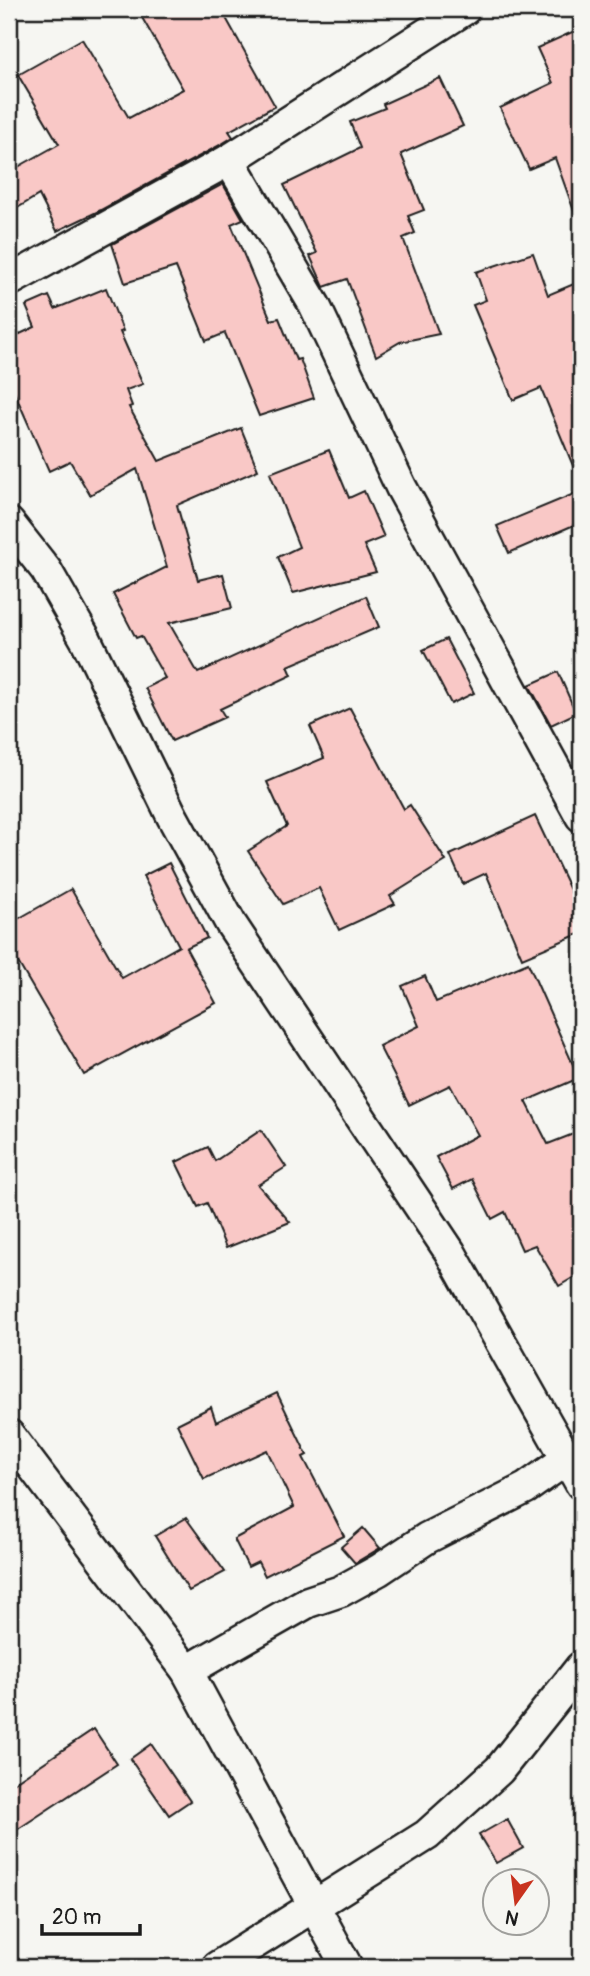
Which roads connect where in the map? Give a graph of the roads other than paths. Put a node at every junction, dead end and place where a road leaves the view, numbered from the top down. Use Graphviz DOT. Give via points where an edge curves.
graph roads {
  1 [pos="465,9"];
  2 [pos="229,160"];
  3 [pos="9,281"];
  4 [pos="9,523"];
  5 [pos="581,816"];
  6 [pos="9,1435"];
  7 [pos="574,1471"];
  8 [pos="581,1667"];
  9 [pos="187,1671"];
  10 [pos="314,1909"];
  11 [pos="217,1967"];
  12 [pos="347,1967"];
  1 -- 2 [label="street"];
  2 -- 3 [label="street"];
  2 -- 5 [label="street" via="315,306 401,487"];
  4 -- 7 [label="street" via="46,570 86,640 231,924 450,1252"];
  6 -- 9 [label="street"];
  7 -- 9 [label="street" via="526,1488 427,1538 350,1586 308,1602"];
  8 -- 10 [label="street" via="499,1770 427,1835"];
  9 -- 10 [label="street"];
  10 -- 11 [label="street"];
  10 -- 12 [label="street"];
}
